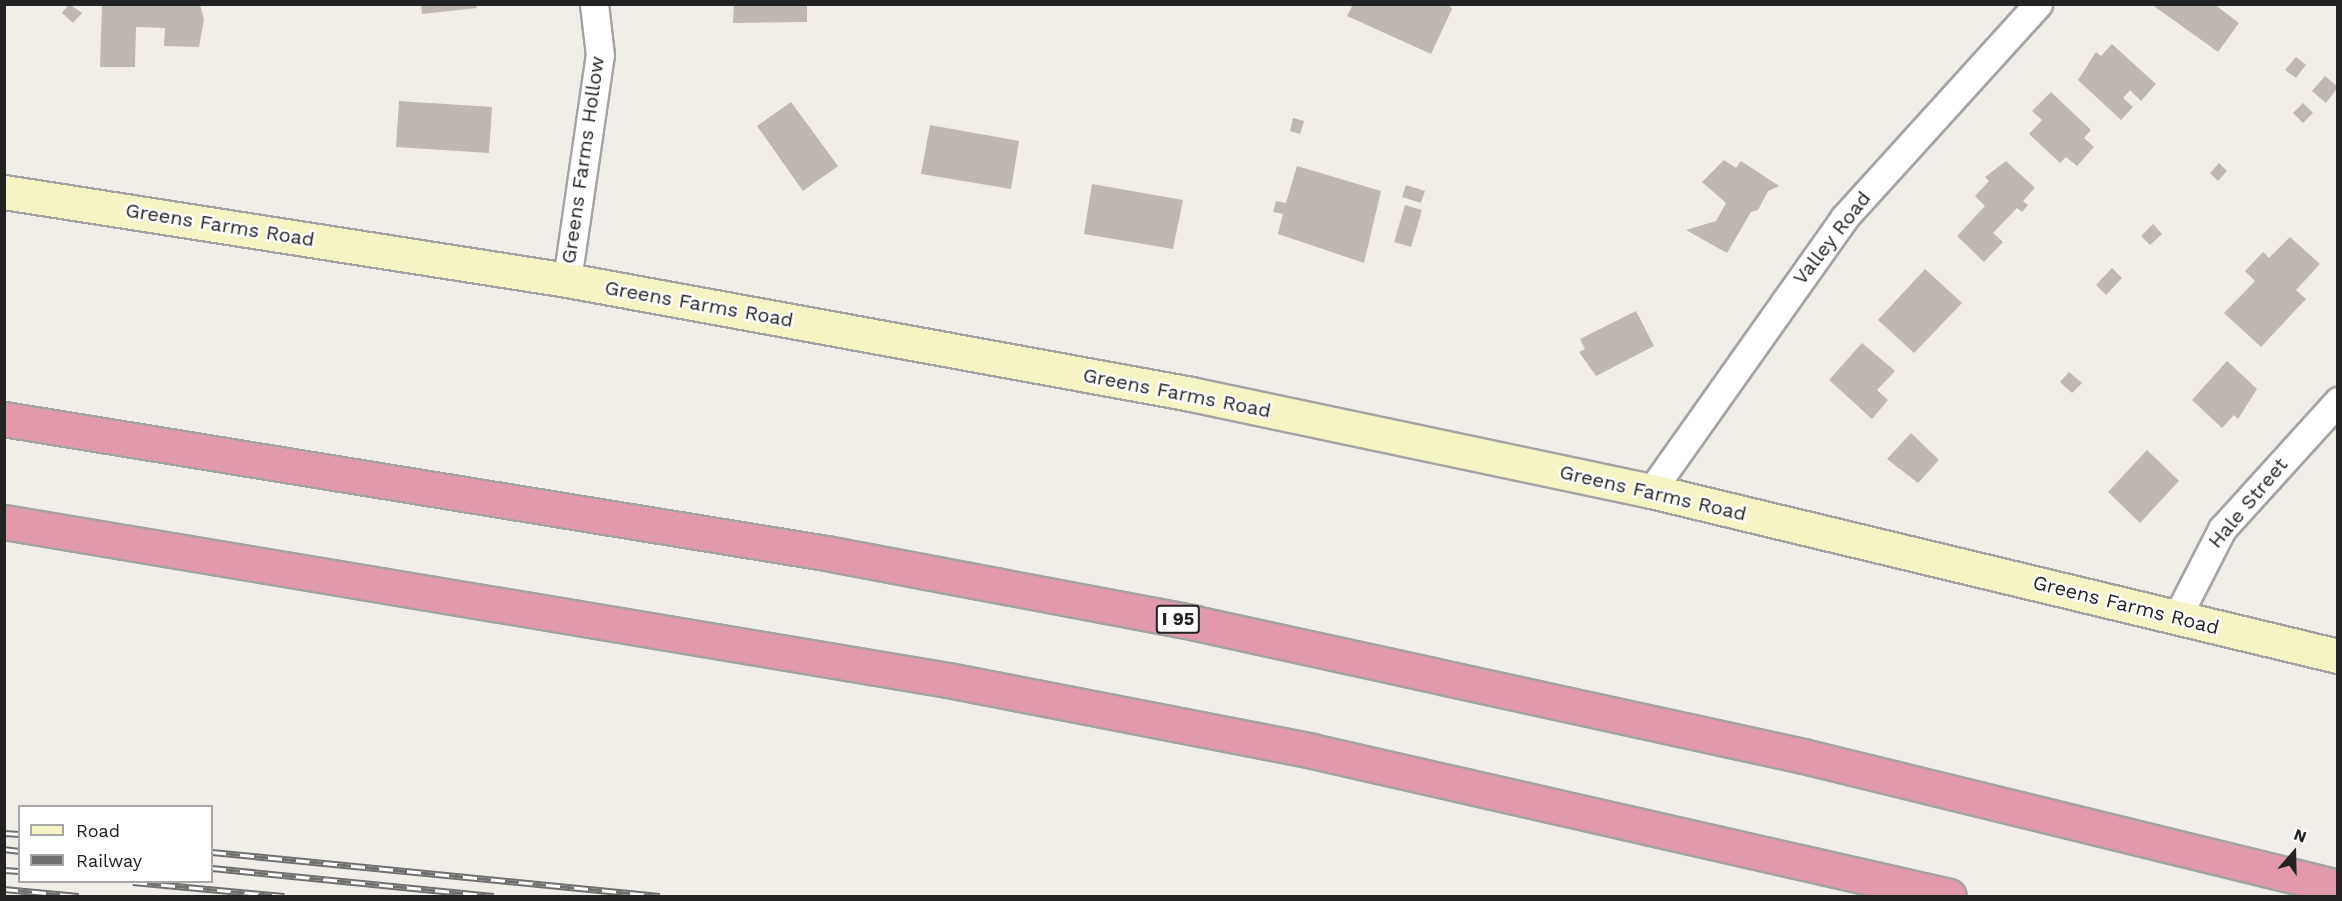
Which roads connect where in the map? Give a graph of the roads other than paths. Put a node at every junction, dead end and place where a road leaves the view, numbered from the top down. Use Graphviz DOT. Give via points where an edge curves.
graph roads {
  1 [pos="594,4"];
  2 [pos="2038,4"];
  3 [pos="4,192"];
  4 [pos="567,280"];
  5 [pos="2336,404"];
  6 [pos="4,419"];
  7 [pos="1651,491"];
  8 [pos="4,522"];
  9 [pos="2177,617"];
  10 [pos="2337,656"];
  11 [pos="2337,887"];
  12 [pos="1949,897"];
  1 -- 4 [label="street, Greens Farms Hollow" via="600,55"];
  2 -- 7 [label="street, Valley Road" via="1844,218"];
  3 -- 4 [label="main road, Greens Farms Road"];
  4 -- 7 [label="main road, Greens Farms Road" via="1191,394"];
  5 -- 9 [label="street, Hale Street" via="2222,529"];
  6 -- 11 [label="highway, I 95" via="803,549 1184,620 1803,756"];
  7 -- 9 [label="main road, Greens Farms Road"];
  8 -- 12 [label="highway" via="948,680 1335,756"];
  9 -- 10 [label="main road, Greens Farms Road"];
}
